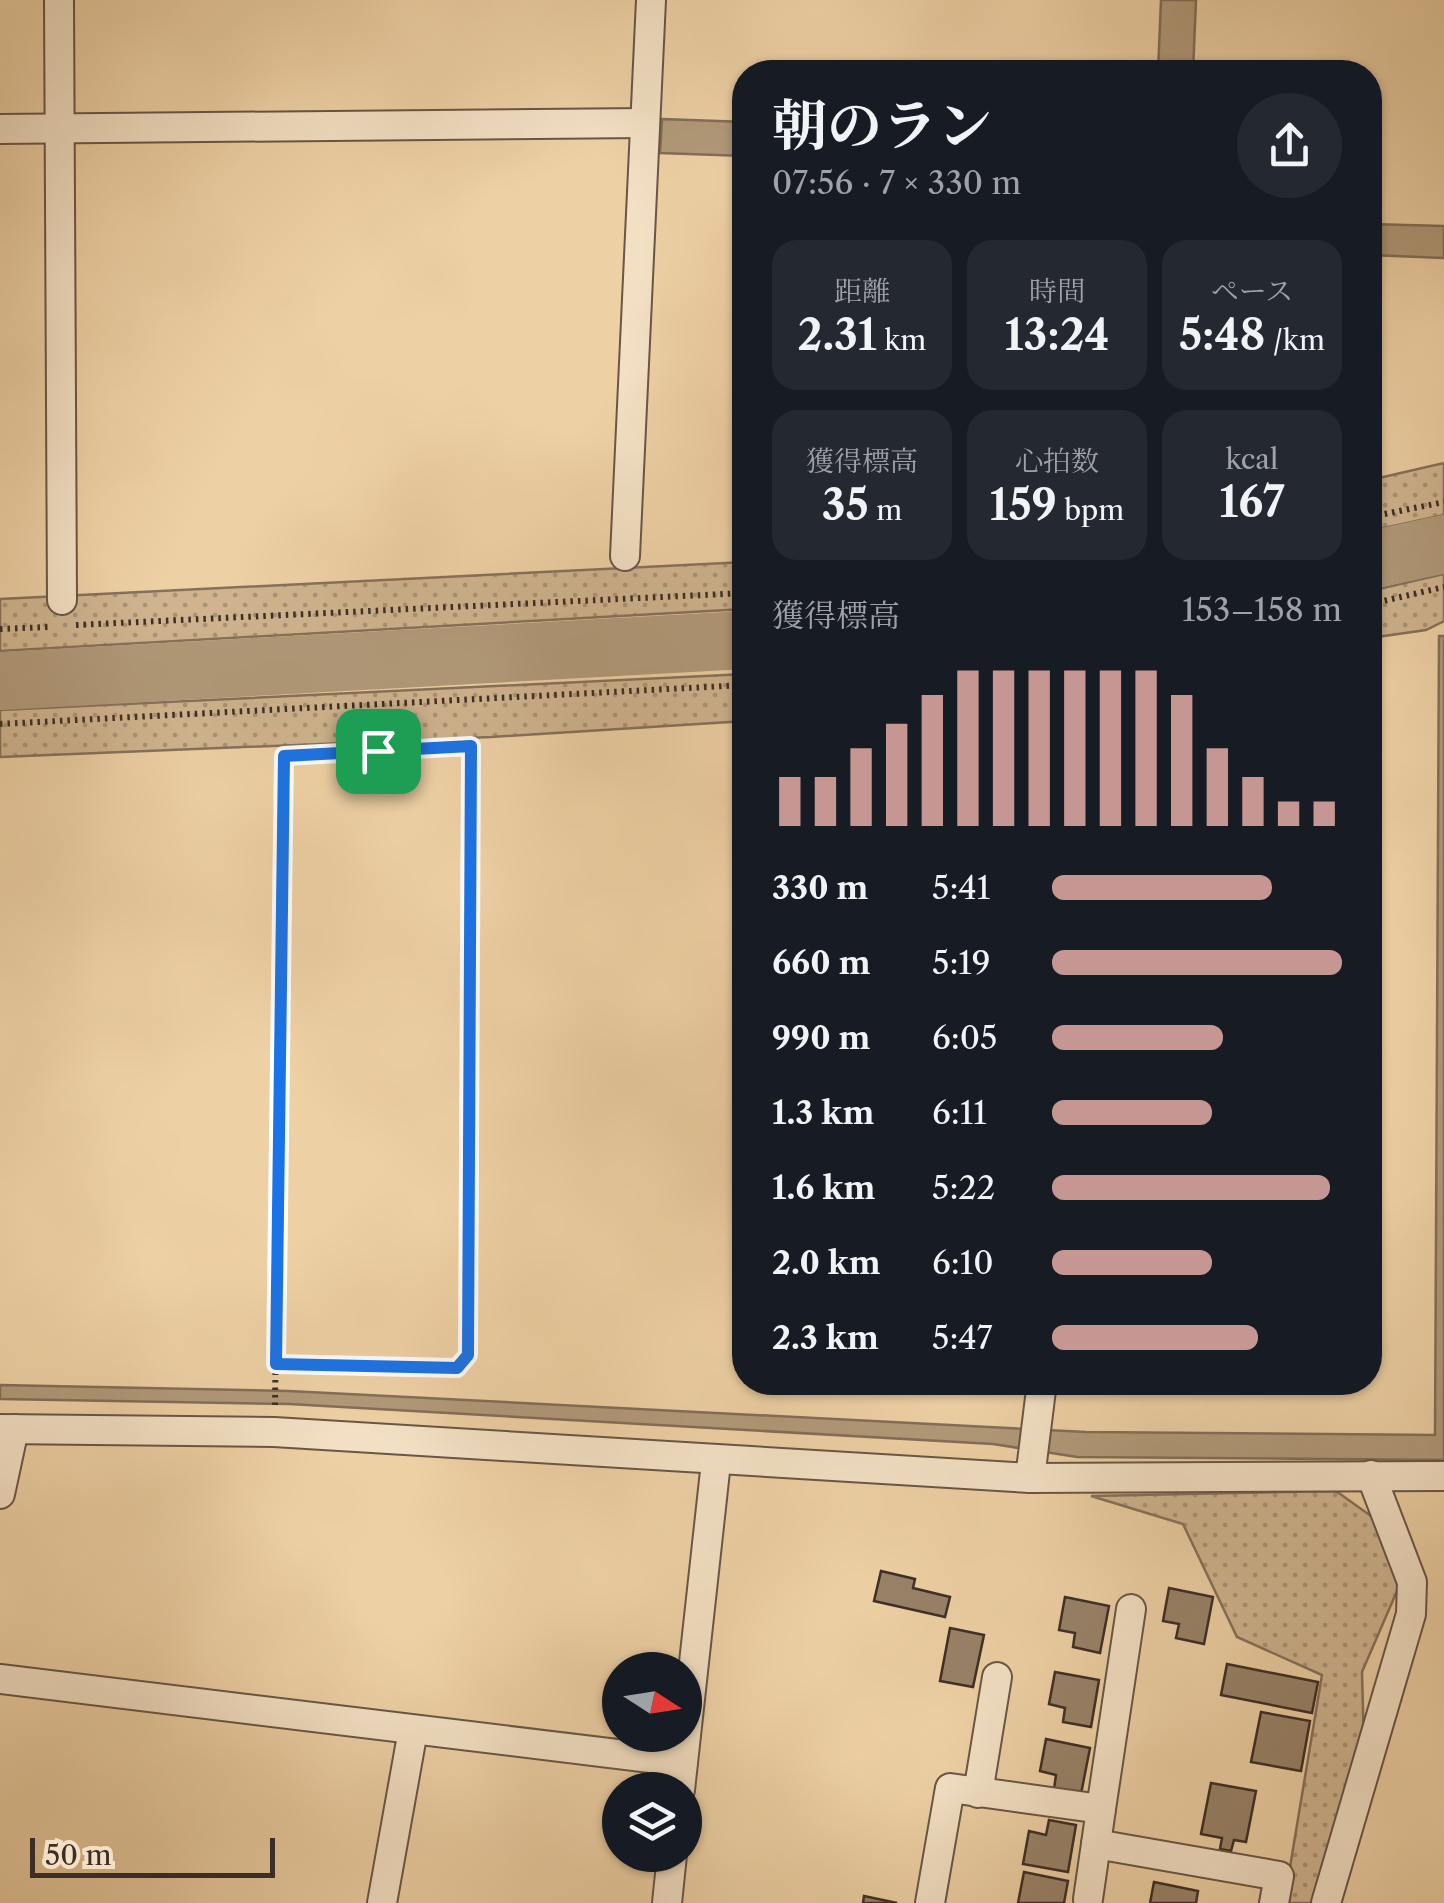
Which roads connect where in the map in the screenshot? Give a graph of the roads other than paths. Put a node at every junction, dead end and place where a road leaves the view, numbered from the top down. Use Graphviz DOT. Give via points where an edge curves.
graph roads {
  1 [pos="59,0"];
  2 [pos="650,0"];
  3 [pos="645,123"];
  4 [pos="0,129"];
  5 [pos="58,129"];
  6 [pos="625,556"];
  7 [pos="62,600"];
  8 [pos="1030,1395"];
  9 [pos="1039,1395"];
  10 [pos="1035,1418"];
  11 [pos="7,1429"];
  12 [pos="716,1462"];
  13 [pos="1371,1475"];
  14 [pos="1444,1476"];
  15 [pos="1030,1478"];
  16 [pos="0,1494"];
  17 [pos="1131,1609"];
  18 [pos="997,1677"];
  19 [pos="0,1679"];
  20 [pos="414,1730"];
  21 [pos="658,1772"];
  22 [pos="681,1772"];
  23 [pos="978,1792"];
  24 [pos="1101,1810"];
  25 [pos="1096,1844"];
  26 [pos="670,1872"];
  27 [pos="1088,1899"];
  28 [pos="382,1903"];
  29 [pos="667,1903"];
  30 [pos="930,1903"];
  31 [pos="1274,1903"];
  32 [pos="1326,1903"];
  1 -- 5 [label="street"];
  2 -- 3 [label="street"];
  3 -- 5 [label="street"];
  3 -- 6 [label="street"];
  4 -- 5 [label="street"];
  5 -- 7 [label="street"];
  8 -- 10 [label="street"];
  9 -- 10 [label="street"];
  10 -- 15 [label="street"];
  11 -- 12 [label="street" via="274,1432"];
  11 -- 16 [label="street"];
  12 -- 15 [label="street"];
  12 -- 22 [label="street"];
  13 -- 14 [label="street"];
  13 -- 15 [label="street"];
  13 -- 32 [label="street" via="1412,1582 1411,1614"];
  17 -- 24 [label="street"];
  18 -- 23 [label="street"];
  19 -- 20 [label="street"];
  20 -- 21 [label="street"];
  20 -- 28 [label="street"];
  23 -- 24 [label="street"];
  23 -- 30 [label="street" via="950,1788"];
  24 -- 25 [label="street"];
  25 -- 27 [label="street"];
  25 -- 31 [label="street" via="1279,1876"];
  26 -- 29 [label="street"];
}
